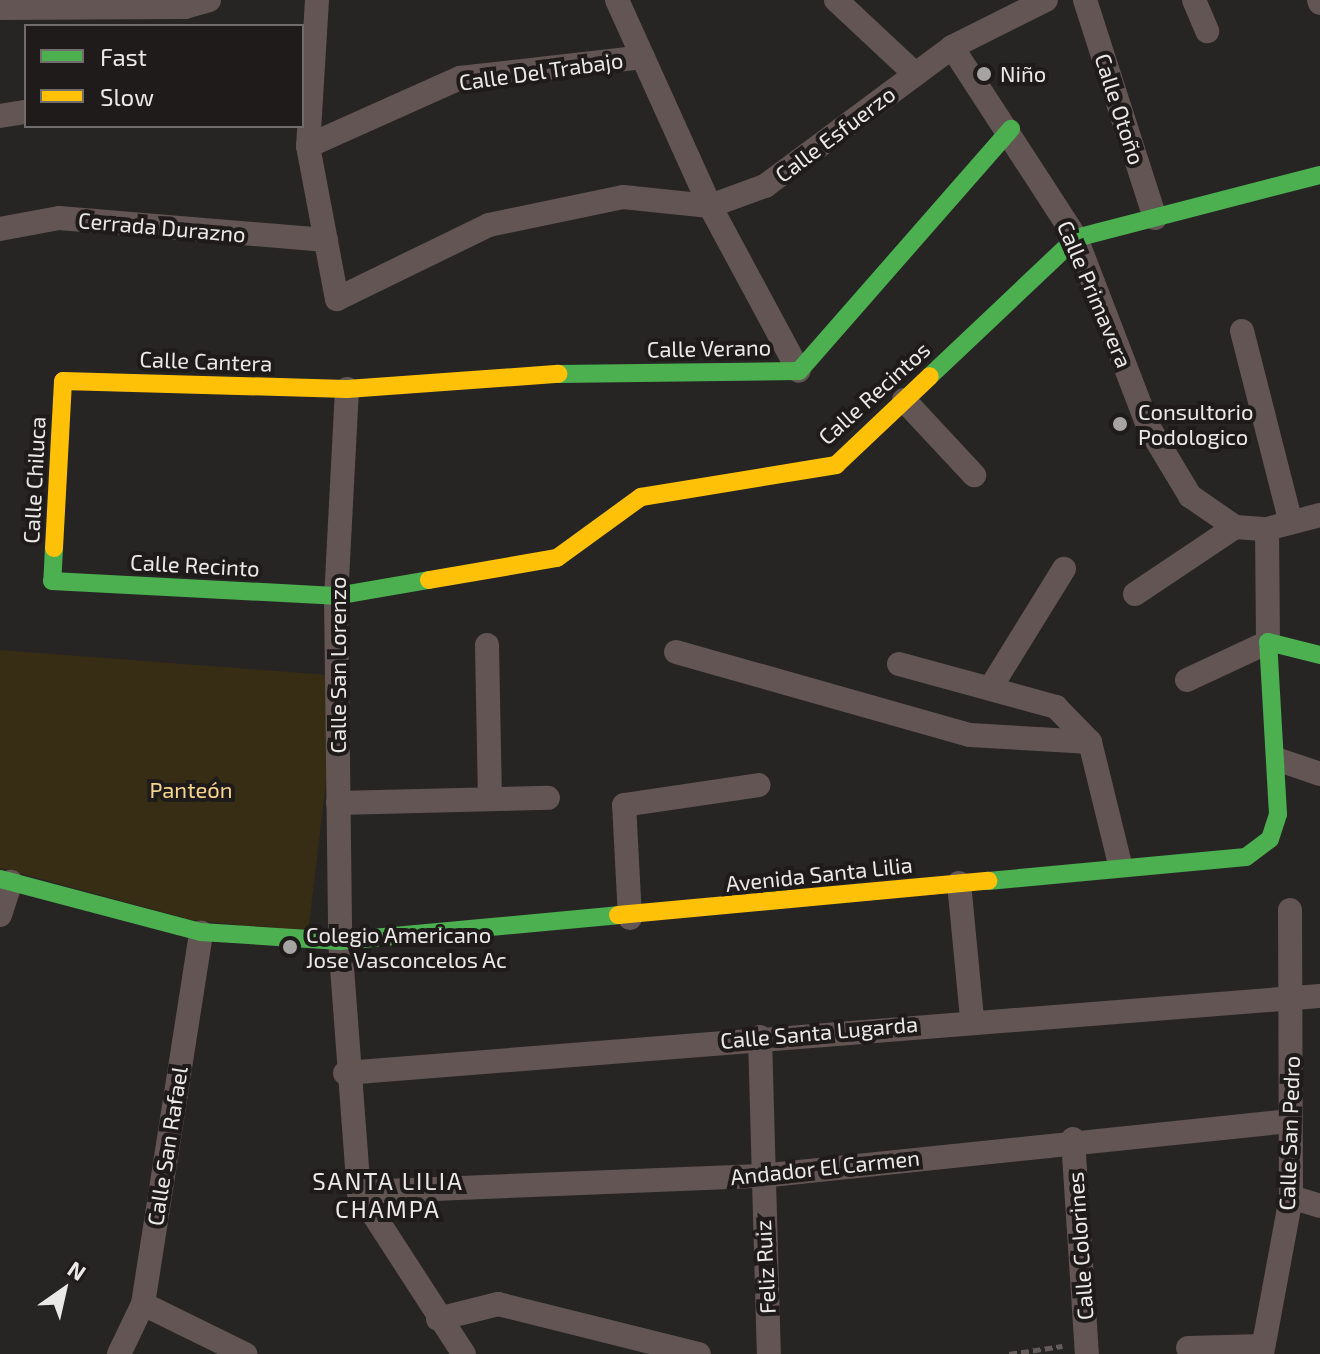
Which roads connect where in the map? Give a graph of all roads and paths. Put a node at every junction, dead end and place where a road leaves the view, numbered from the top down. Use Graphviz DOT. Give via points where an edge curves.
graph roads {
  1 [pos="209,0"];
  2 [pos="317,0"];
  3 [pos="617,0"];
  4 [pos="836,0"];
  5 [pos="1046,0"];
  6 [pos="1085,0"];
  7 [pos="1194,0"];
  8 [pos="0,8"];
  9 [pos="1207,31"];
  10 [pos="952,47"];
  11 [pos="643,57"];
  12 [pos="307,66"];
  13 [pos="915,74"];
  14 [pos="24,112"];
  15 [pos="0,116"];
  16 [pos="1011,129"];
  17 [pos="308,146"];
  18 [pos="1320,175"];
  19 [pos="710,206"];
  20 [pos="1155,218"];
  21 [pos="0,229"];
  22 [pos="1076,238"];
  23 [pos="326,240"];
  24 [pos="1242,331"];
  25 [pos="799,371"];
  26 [pos="63,381"];
  27 [pos="347,389"];
  28 [pos="904,400"];
  29 [pos="974,475"];
  30 [pos="1320,515"];
  31 [pos="1290,519"];
  32 [pos="1235,527"];
  33 [pos="1320,527"];
  34 [pos="1267,529"];
  35 [pos="1064,569"];
  36 [pos="52,581"];
  37 [pos="1135,594"];
  38 [pos="336,596"];
  39 [pos="1268,642"];
  40 [pos="487,645"];
  41 [pos="676,652"];
  42 [pos="1320,655"];
  43 [pos="899,664"];
  44 [pos="1187,680"];
  45 [pos="991,687"];
  46 [pos="1090,742"];
  47 [pos="1279,760"];
  48 [pos="1320,774"];
  49 [pos="759,785"];
  50 [pos="548,798"];
  51 [pos="490,799"];
  52 [pos="338,803"];
  53 [pos="1120,864"];
  54 [pos="5,881"];
  55 [pos="959,883"];
  56 [pos="1290,910"];
  57 [pos="0,915"];
  58 [pos="630,918"];
  59 [pos="201,932"];
  60 [pos="340,941"];
  61 [pos="1320,996"];
  62 [pos="1293,997"];
  63 [pos="972,1019"];
  64 [pos="760,1037"];
  65 [pos="345,1073"];
  66 [pos="1290,1121"];
  67 [pos="1073,1139"];
  68 [pos="761,1176"];
  69 [pos="359,1192"];
  70 [pos="1291,1197"];
  71 [pos="1320,1206"];
  72 [pos="143,1304"];
  73 [pos="438,1319"];
  74 [pos="1087,1348"];
  75 [pos="1188,1348"];
  76 [pos="1262,1350"];
  77 [pos="119,1354"];
  78 [pos="245,1354"];
  79 [pos="464,1354"];
  80 [pos="699,1354"];
  81 [pos="769,1354"];
  82 [pos="1009,1354"];
  1 -- 8 [label="street" via="185,7"];
  2 -- 12 [label="street"];
  3 -- 11 [label="street"];
  4 -- 13 [label="street"];
  5 -- 10 [label="street, Calle Esfuerzo"];
  6 -- 20 [label="street, Calle Otoño"];
  7 -- 9 [label="street"];
  10 -- 13 [label="street, Calle Esfuerzo"];
  10 -- 16 [label="street, Calle Primavera"];
  11 -- 17 [label="street, Calle Del Trabajo" via="460,78"];
  11 -- 19 [label="street"];
  12 -- 17 [label="street"];
  13 -- 19 [label="street, Calle Esfuerzo" via="765,186"];
  14 -- 15 [label="street"];
  16 -- 22 [label="street, Calle Primavera"];
  16 -- 25 [label="street, Calle Verano"];
  17 -- 23 [label="street"];
  18 -- 20 [label="street, Calle Recintos"];
  19 -- 23 [label="street, Calle Esfuerzo" via="623,197 489,225 337,299"];
  19 -- 25 [label="street"];
  20 -- 22 [label="street, Calle Recintos"];
  21 -- 23 [label="street, Cerrada Durazno" via="59,218"];
  22 -- 28 [label="street, Calle Recintos"];
  22 -- 32 [label="street, Calle Primavera" via="1148,426 1190,496"];
  24 -- 31 [label="street"];
  25 -- 27 [label="street, Calle Verano" via="514,374"];
  26 -- 27 [label="street, Calle Cantera"];
  26 -- 36 [label="street, Calle Chiluca"];
  27 -- 38 [label="street, Calle San Lorenzo"];
  28 -- 29 [label="street"];
  28 -- 38 [label="street, Calle Recintos" via="836,465 641,497 557,558"];
  30 -- 31 [label="street"];
  31 -- 33 [label="street"];
  31 -- 34 [label="street"];
  32 -- 34 [label="street"];
  32 -- 37 [label="street"];
  34 -- 39 [label="street"];
  35 -- 45 [label="street"];
  36 -- 38 [label="street, Calle Recinto"];
  38 -- 52 [label="street, Calle San Lorenzo"];
  39 -- 42 [label="street"];
  39 -- 44 [label="street"];
  39 -- 47 [label="street"];
  40 -- 51 [label="street"];
  41 -- 46 [label="street" via="970,735"];
  43 -- 45 [label="street"];
  45 -- 46 [label="street" via="1056,707"];
  46 -- 53 [label="street"];
  47 -- 48 [label="street"];
  47 -- 53 [label="street, Avenida Santa Lilia" via="1278,814 1270,839 1246,857"];
  49 -- 58 [label="street" via="624,805"];
  50 -- 51 [label="street"];
  51 -- 52 [label="street"];
  52 -- 60 [label="street, Calle San Lorenzo"];
  53 -- 55 [label="street, Avenida Santa Lilia"];
  54 -- 57 [label="street"];
  54 -- 59 [label="street, Avenida Santa Lilia"];
  55 -- 58 [label="street, Avenida Santa Lilia"];
  55 -- 63 [label="street"];
  56 -- 62 [label="street, Calle San Pedro"];
  58 -- 60 [label="street, Avenida Santa Lilia"];
  59 -- 60 [label="street, Avenida Santa Lilia"];
  59 -- 72 [label="street, Calle San Rafael"];
  60 -- 65 [label="street, Calle San Lorenzo"];
  61 -- 62 [label="street, Calle Santa Lugarda"];
  62 -- 63 [label="street, Calle Santa Lugarda"];
  62 -- 66 [label="street, Calle San Pedro"];
  63 -- 64 [label="street, Calle Santa Lugarda"];
  64 -- 65 [label="street, Calle Santa Lugarda"];
  64 -- 68 [label="street, Feliz Ruiz"];
  65 -- 69 [label="street, Calle San Lorenzo"];
  66 -- 67 [label="street, Andador El Carmen"];
  66 -- 70 [label="street, Calle San Pedro"];
  67 -- 68 [label="street, Andador El Carmen"];
  67 -- 74 [label="street, Calle Colorines"];
  68 -- 69 [label="street, Andador El Carmen"];
  68 -- 81 [label="street, Feliz Ruiz"];
  69 -- 73 [label="street"];
  70 -- 71 [label="street"];
  70 -- 76 [label="street, Calle San Pedro"];
  72 -- 77 [label="street, Calle San Rafael"];
  72 -- 78 [label="street"];
  73 -- 79 [label="street"];
  73 -- 80 [label="street" via="498,1304"];
  74 -- 82 [label="path"];
  75 -- 76 [label="street"];
}
